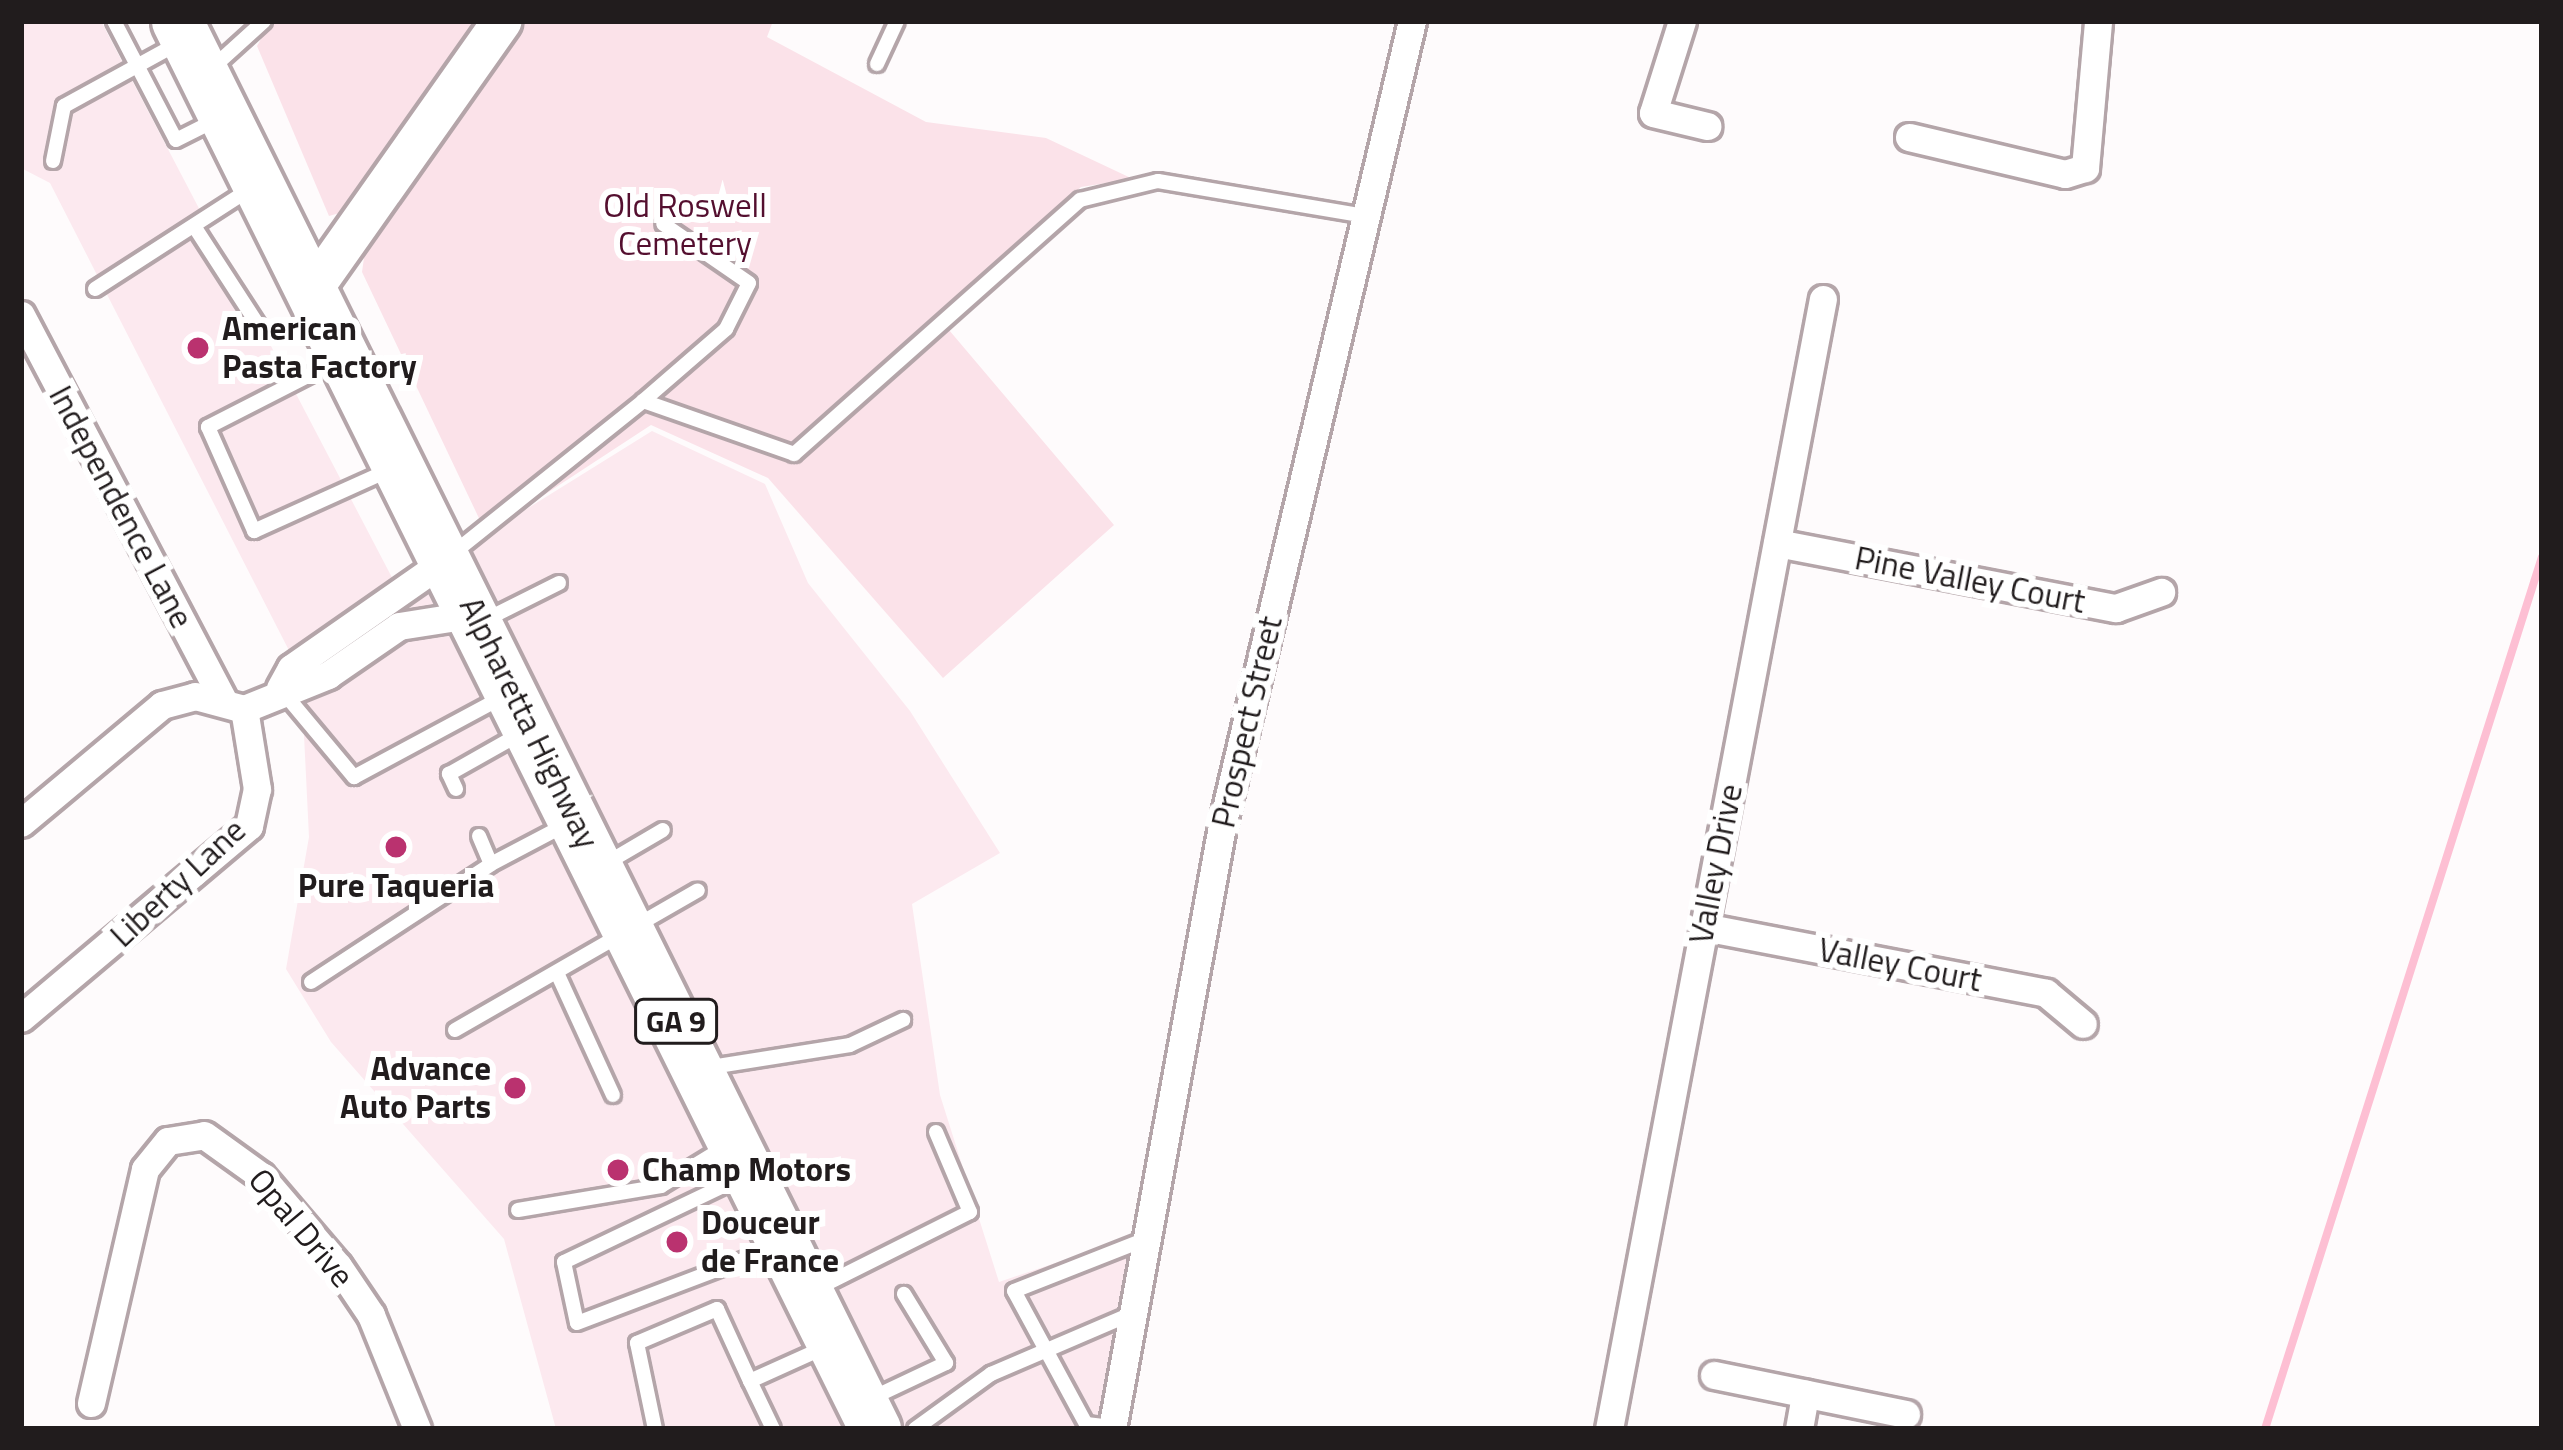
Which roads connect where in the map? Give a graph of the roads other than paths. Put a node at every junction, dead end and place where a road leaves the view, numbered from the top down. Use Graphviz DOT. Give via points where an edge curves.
graph roads {
  1 [pos="114,21"];
  2 [pos="264,21"];
  3 [pos="501,21"];
  4 [pos="897,21"];
  5 [pos="1412,21"];
  6 [pos="1682,21"];
  7 [pos="2098,21"];
  8 [pos="199,61"];
  9 [pos="877,64"];
  10 [pos="138,67"];
  11 [pos="1707,125"];
  12 [pos="1909,137"];
  13 [pos="53,161"];
  14 [pos="261,182"];
  15 [pos="1366,216"];
  16 [pos="663,224"];
  17 [pos="194,226"];
  18 [pos="313,288"];
  19 [pos="95,289"];
  20 [pos="1823,299"];
  21 [pos="21,315"];
  22 [pos="258,325"];
  23 [pos="347,356"];
  24 [pos="643,400"];
  25 [pos="401,465"];
  26 [pos="1777,543"];
  27 [pos="447,559"];
  28 [pos="559,583"];
  29 [pos="2161,592"];
  30 [pos="479,618"];
  31 [pos="339,645"];
  32 [pos="280,688"];
  33 [pos="234,704"];
  34 [pos="524,708"];
  35 [pos="456,789"];
  36 [pos="577,819"];
  37 [pos="21,823"];
  38 [pos="663,830"];
  39 [pos="479,836"];
  40 [pos="491,864"];
  41 [pos="600,867"];
  42 [pos="698,890"];
  43 [pos="1704,927"];
  44 [pos="632,935"];
  45 [pos="557,975"];
  46 [pos="311,982"];
  47 [pos="21,1018"];
  48 [pos="903,1019"];
  49 [pos="2083,1024"];
  50 [pos="455,1030"];
  51 [pos="700,1070"];
  52 [pos="613,1095"];
  53 [pos="936,1132"];
  54 [pos="742,1158"];
  55 [pos="518,1210"];
  56 [pos="1146,1239"];
  57 [pos="784,1243"];
  58 [pos="808,1293"];
  59 [pos="904,1294"];
  60 [pos="1133,1313"];
  61 [pos="833,1344"];
  62 [pos="1046,1353"];
  63 [pos="1714,1376"];
  64 [pos="750,1381"];
  65 [pos="1805,1394"];
  66 [pos="91,1403"];
  67 [pos="1906,1414"];
  68 [pos="869,1416"];
  69 [pos="1103,1427"];
  70 [pos="417,1429"];
  71 [pos="655,1429"];
  72 [pos="773,1429"];
  73 [pos="915,1429"];
  74 [pos="1609,1429"];
  75 [pos="1798,1429"];
  1 -- 10 [label="lane"];
  2 -- 8 [label="lane"];
  3 -- 18 [label="street"];
  4 -- 9 [label="lane"];
  5 -- 15 [label="street, Prospect Street"];
  6 -- 11 [label="street" via="1653,113"];
  7 -- 12 [label="street" via="2085,168 2065,174"];
  8 -- 10 [label="lane"];
  8 -- 10 [label="lane" via="176,140"];
  8 -- 14 [label="highway, Alpharetta Highway / GA 9"];
  10 -- 13 [label="lane" via="64,106"];
  14 -- 17 [label="lane"];
  14 -- 18 [label="highway, Alpharetta Highway / GA 9"];
  15 -- 24 [label="lane" via="1158,181 1081,200 794,454"];
  15 -- 56 [label="street, Prospect Street" via="1222,826"];
  16 -- 24 [label="lane" via="749,283 726,329"];
  17 -- 19 [label="lane"];
  17 -- 22 [label="lane"];
  18 -- 23 [label="highway, Alpharetta Highway / GA 9"];
  20 -- 26 [label="street, Valley Drive"];
  21 -- 33 [label="street, Independence Lane"];
  23 -- 25 [label="highway, Alpharetta Highway / GA 9"];
  23 -- 25 [label="lane" via="208,427 254,531"];
  24 -- 27 [label="lane"];
  25 -- 27 [label="highway, Alpharetta Highway / GA 9"];
  26 -- 29 [label="street, Pine Valley Court" via="2116,608"];
  26 -- 43 [label="street, Valley Drive"];
  27 -- 30 [label="highway, Alpharetta Highway / GA 9"];
  27 -- 31 [label="street"];
  28 -- 30 [label="lane"];
  30 -- 31 [label="street" via="417,618"];
  30 -- 34 [label="highway, Alpharetta Highway / GA 9"];
  31 -- 32 [label="street" via="302,688"];
  32 -- 33 [label="street"];
  32 -- 34 [label="lane" via="354,777"];
  33 -- 37 [label="street" via="162,705"];
  33 -- 47 [label="street, Liberty Lane" via="257,789 249,826"];
  34 -- 35 [label="lane" via="449,774"];
  34 -- 36 [label="highway, Alpharetta Highway / GA 9"];
  36 -- 40 [label="lane"];
  36 -- 41 [label="highway, Alpharetta Highway / GA 9"];
  38 -- 41 [label="lane"];
  39 -- 40 [label="lane"];
  40 -- 46 [label="lane"];
  41 -- 44 [label="highway, Alpharetta Highway / GA 9"];
  42 -- 44 [label="lane"];
  43 -- 49 [label="street, Valley Court" via="2046,993"];
  43 -- 74 [label="street, Valley Drive"];
  44 -- 45 [label="lane"];
  44 -- 51 [label="highway, Alpharetta Highway / GA 9"];
  45 -- 50 [label="lane"];
  45 -- 52 [label="lane"];
  48 -- 51 [label="lane" via="850,1045"];
  51 -- 54 [label="highway, Alpharetta Highway / GA 9"];
  53 -- 58 [label="lane" via="970,1212"];
  54 -- 55 [label="lane" via="661,1186"];
  54 -- 57 [label="highway, Alpharetta Highway / GA 9"];
  54 -- 57 [label="lane" via="564,1262 578,1323"];
  56 -- 60 [label="street, Prospect Street"];
  56 -- 62 [label="lane" via="1014,1291"];
  57 -- 58 [label="highway, Alpharetta Highway / GA 9"];
  58 -- 61 [label="highway, Alpharetta Highway / GA 9"];
  59 -- 68 [label="lane" via="946,1363"];
  60 -- 62 [label="lane"];
  60 -- 69 [label="street, Prospect Street"];
  61 -- 64 [label="lane"];
  61 -- 68 [label="highway, Alpharetta Highway / GA 9"];
  62 -- 69 [label="lane"];
  62 -- 73 [label="lane" via="991,1374"];
  63 -- 65 [label="street"];
  64 -- 71 [label="lane" via="717,1310 637,1343"];
  64 -- 72 [label="lane"];
  65 -- 67 [label="street"];
  65 -- 75 [label="street"];
  66 -- 70 [label="street, Opal Drive" via="146,1169 168,1141 204,1135 261,1176 338,1266 371,1315"];
}
